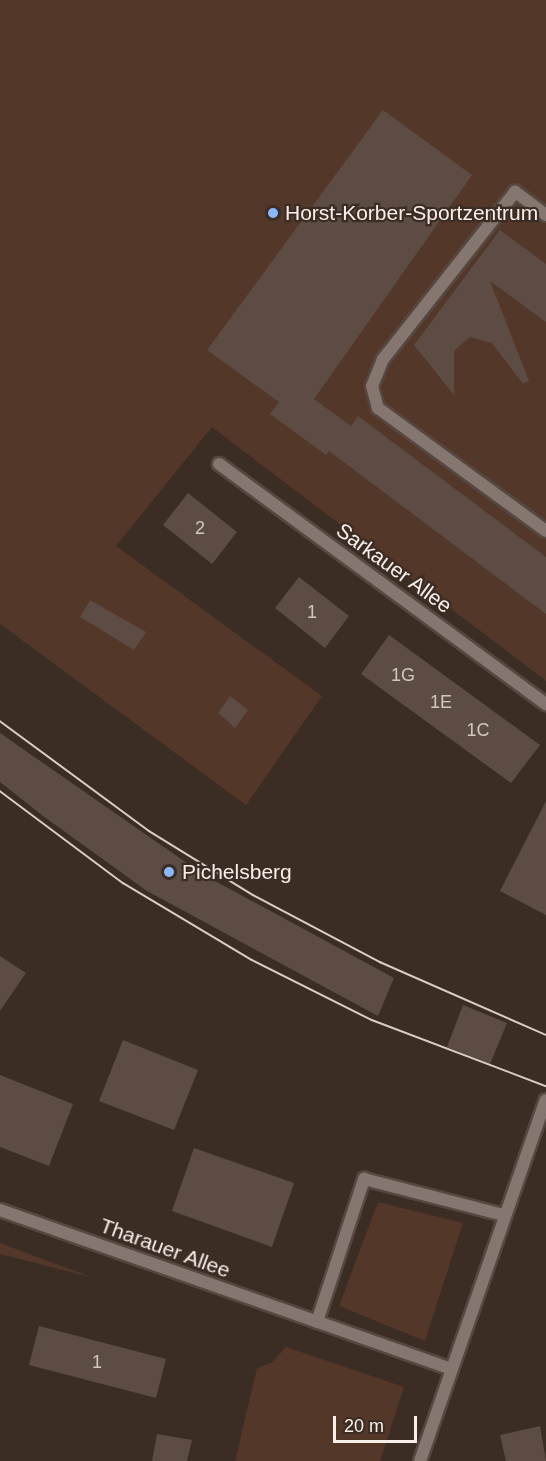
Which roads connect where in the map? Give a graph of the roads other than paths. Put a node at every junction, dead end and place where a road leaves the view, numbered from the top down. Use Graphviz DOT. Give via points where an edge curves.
graph roads {
  1 [pos="546,215"];
  2 [pos="219,464"];
  3 [pos="546,531"];
  4 [pos="546,704"];
  5 [pos="546,1100"];
  6 [pos="0,1210"];
  7 [pos="503,1215"];
  8 [pos="317,1322"];
  9 [pos="452,1369"];
  10 [pos="420,1461"];
  1 -- 3 [label="street" via="515,192 383,358 372,386 378,408"];
  2 -- 4 [label="street, Sarkauer Allee"];
  5 -- 7 [label="street"];
  6 -- 8 [label="street, Tharauer Allee"];
  7 -- 8 [label="street" via="364,1179"];
  7 -- 9 [label="street"];
  8 -- 9 [label="street, Tharauer Allee"];
  9 -- 10 [label="street"];
}
